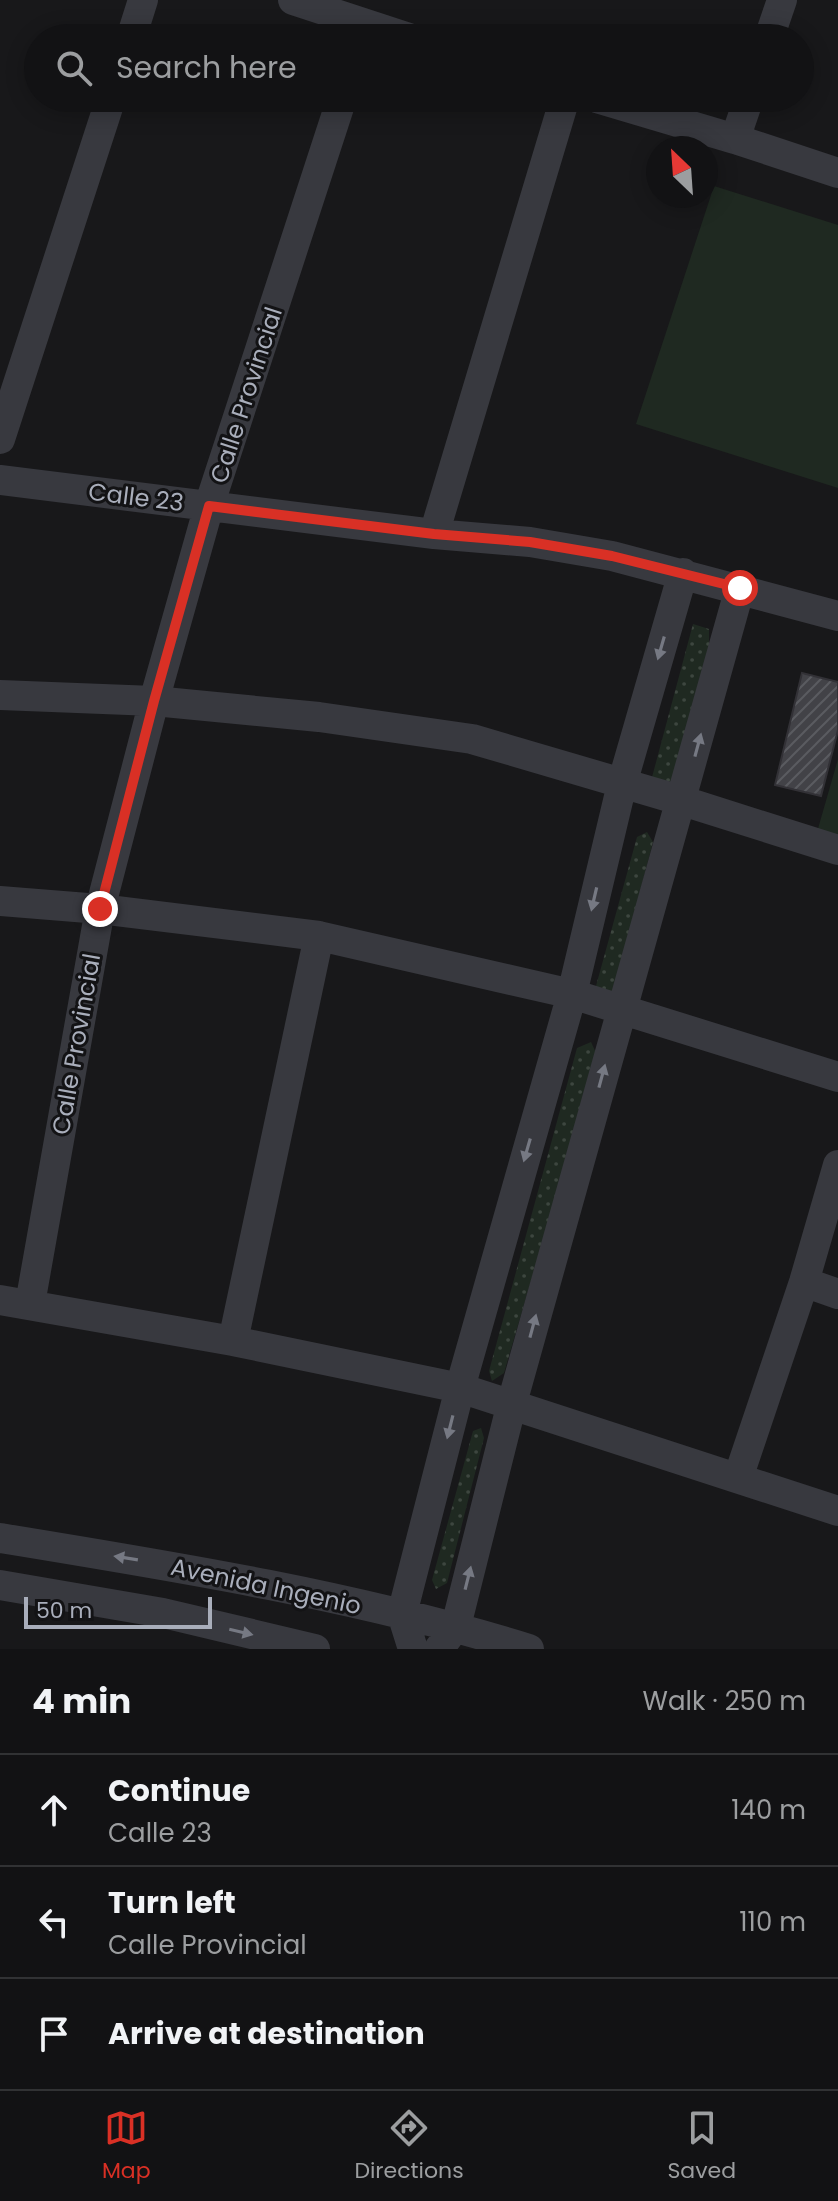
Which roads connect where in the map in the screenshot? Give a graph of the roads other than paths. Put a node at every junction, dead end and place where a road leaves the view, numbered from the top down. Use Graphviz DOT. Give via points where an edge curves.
graph roads {
  1 [pos="143,0"];
  2 [pos="293,0"];
  3 [pos="782,0"];
  4 [pos="368,21"];
  5 [pos="135,24"];
  6 [pos="774,24"];
  7 [pos="106,112"];
  8 [pos="337,112"];
  9 [pos="561,112"];
  10 [pos="644,112"];
  11 [pos="744,112"];
  12 [pos="735,139"];
  13 [pos="838,173"];
  14 [pos="0,439"];
  15 [pos="0,480"];
  16 [pos="209,506"];
  17 [pos="434,534"];
  18 [pos="683,573"];
  19 [pos="740,588"];
  20 [pos="838,616"];
  21 [pos="0,695"];
  22 [pos="154,701"];
  23 [pos="622,784"];
  24 [pos="683,801"];
  25 [pos="838,850"];
  26 [pos="0,901"];
  27 [pos="100,909"];
  28 [pos="319,936"];
  29 [pos="572,994"];
  30 [pos="620,1010"];
  31 [pos="838,1077"];
  32 [pos="838,1165"];
  33 [pos="804,1282"];
  34 [pos="838,1294"];
  35 [pos="0,1300"];
  36 [pos="30,1304"];
  37 [pos="233,1341"];
  38 [pos="460,1388"];
  39 [pos="512,1403"];
  40 [pos="738,1478"];
  41 [pos="838,1511"];
  42 [pos="0,1538"];
  43 [pos="0,1585"];
  44 [pos="402,1614"];
  45 [pos="448,1638"];
  46 [pos="315,1649"];
  47 [pos="413,1649"];
  48 [pos="529,1649"];
  1 -- 5 [label="street"];
  2 -- 4 [label="street"];
  3 -- 6 [label="street"];
  7 -- 14 [label="street"];
  8 -- 16 [label="street, Calle Provincial"];
  9 -- 17 [label="street"];
  10 -- 12 [label="street"];
  11 -- 12 [label="street"];
  12 -- 13 [label="street"];
  15 -- 16 [label="street, Calle 23"];
  16 -- 17 [label="street, Calle 23"];
  16 -- 22 [label="street, Calle Provincial"];
  17 -- 18 [label="street, Calle 23" via="530,542"];
  18 -- 19 [label="street, Calle 23"];
  18 -- 23 [label="street, one-way"];
  19 -- 20 [label="street, Calle 23"];
  24 -- 19 [label="street, one-way"];
  21 -- 22 [label="street"];
  22 -- 23 [label="street" via="472,739"];
  22 -- 27 [label="street, Calle Provincial"];
  23 -- 24 [label="street"];
  23 -- 29 [label="street, one-way"];
  24 -- 25 [label="street"];
  24 -- 30 [label="street"];
  26 -- 27 [label="street"];
  27 -- 28 [label="street"];
  27 -- 36 [label="street, Calle Provincial"];
  28 -- 29 [label="street"];
  28 -- 37 [label="street"];
  29 -- 30 [label="street"];
  29 -- 38 [label="street, one-way"];
  30 -- 31 [label="street"];
  39 -- 30 [label="street, one-way"];
  32 -- 33 [label="street"];
  33 -- 34 [label="street"];
  33 -- 40 [label="street"];
  35 -- 36 [label="street"];
  36 -- 37 [label="street"];
  37 -- 38 [label="street"];
  38 -- 39 [label="street"];
  38 -- 44 [label="street, one-way"];
  39 -- 40 [label="street"];
  45 -- 39 [label="street, one-way"];
  40 -- 41 [label="street"];
  44 -- 42 [label="street, Avenida Ingenio, one-way" via="178,1567"];
  43 -- 46 [label="street, Avenida Ingenio, one-way" via="163,1613"];
  44 -- 45 [label="street, Avenida Ingenio"];
  44 -- 47 [label="street"];
  45 -- 48 [label="street, Avenida Ingenio"];
}
